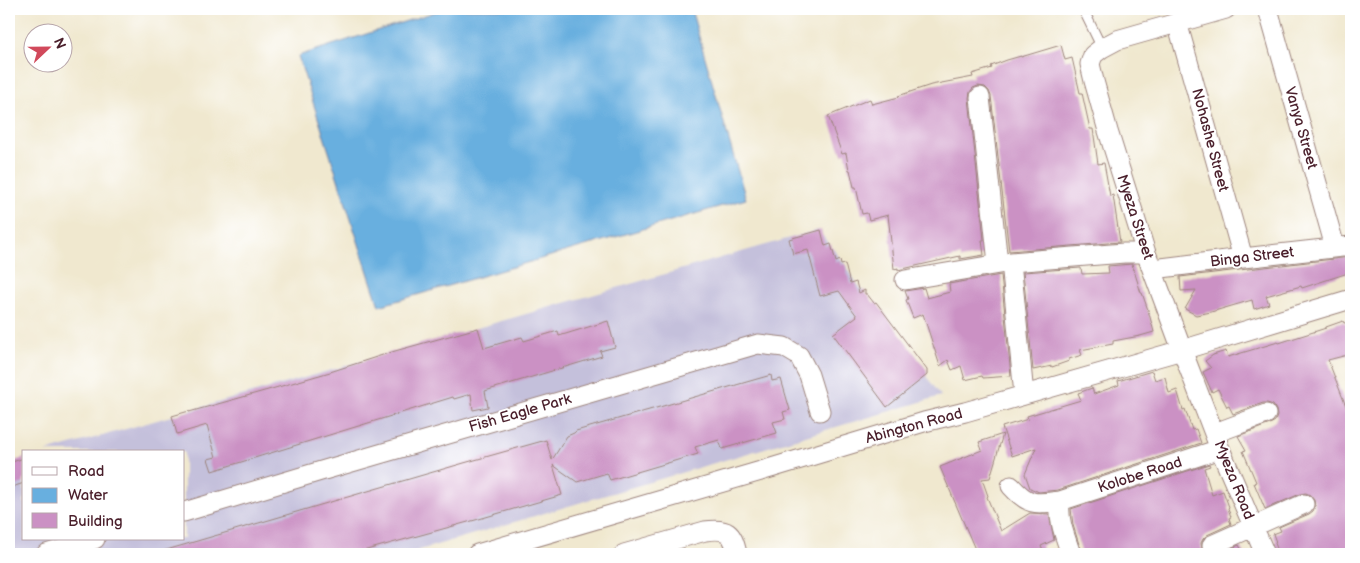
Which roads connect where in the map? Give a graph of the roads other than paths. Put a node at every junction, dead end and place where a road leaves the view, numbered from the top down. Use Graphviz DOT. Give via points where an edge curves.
graph roads {
  1 [pos="1083,9"];
  2 [pos="1226,9"];
  3 [pos="1268,9"];
  4 [pos="1177,22"];
  5 [pos="1102,48"];
  6 [pos="980,97"];
  7 [pos="1343,246"];
  8 [pos="1243,258"];
  9 [pos="1150,261"];
  10 [pos="1005,262"];
  11 [pos="905,280"];
  12 [pos="1351,299"];
  13 [pos="1182,350"];
  14 [pos="1024,395"];
  15 [pos="820,411"];
  16 [pos="1266,414"];
  17 [pos="1217,441"];
  18 [pos="1011,486"];
  19 [pos="1060,501"];
  20 [pos="1304,504"];
  21 [pos="185,512"];
  22 [pos="1253,527"];
  23 [pos="92,540"];
  24 [pos="1212,545"];
  25 [pos="46,554"];
  26 [pos="477,554"];
  27 [pos="624,554"];
  28 [pos="737,554"];
  29 [pos="1072,554"];
  30 [pos="1265,554"];
  1 -- 5 [label="lane"];
  2 -- 4 [label="street"];
  3 -- 7 [label="street, Vanya Street"];
  4 -- 5 [label="street" via="1117,40"];
  4 -- 8 [label="street, Nohashe Street"];
  5 -- 9 [label="street, Myeza Street" via="1093,55 1090,64"];
  6 -- 10 [label="street"];
  7 -- 8 [label="street, Binga Street"];
  8 -- 9 [label="street, Binga Street"];
  9 -- 10 [label="street, Binga Street" via="1124,253"];
  9 -- 13 [label="street, Myeza Street"];
  10 -- 11 [label="street, Binga Street"];
  10 -- 14 [label="street"];
  12 -- 13 [label="street, Abington Road"];
  13 -- 14 [label="street, Abington Road"];
  13 -- 17 [label="street, Myeza Road"];
  14 -- 26 [label="street, Abington Road" via="914,424"];
  15 -- 21 [label="street, Fish Eagle Park" via="809,375 799,356 784,348 758,344"];
  16 -- 17 [label="street, Myeza Road"];
  17 -- 19 [label="street, Kolobe Road"];
  17 -- 22 [label="street, Myeza Road"];
  18 -- 19 [label="street, Kolobe Road" via="1029,502"];
  19 -- 29 [label="street" via="1060,522"];
  20 -- 22 [label="street, Myeza Road"];
  22 -- 24 [label="street, Myeza Road"];
  22 -- 30 [label="street, Myeza Road"];
  23 -- 25 [label="street"];
  27 -- 28 [label="street" via="718,530 731,536"];
}
